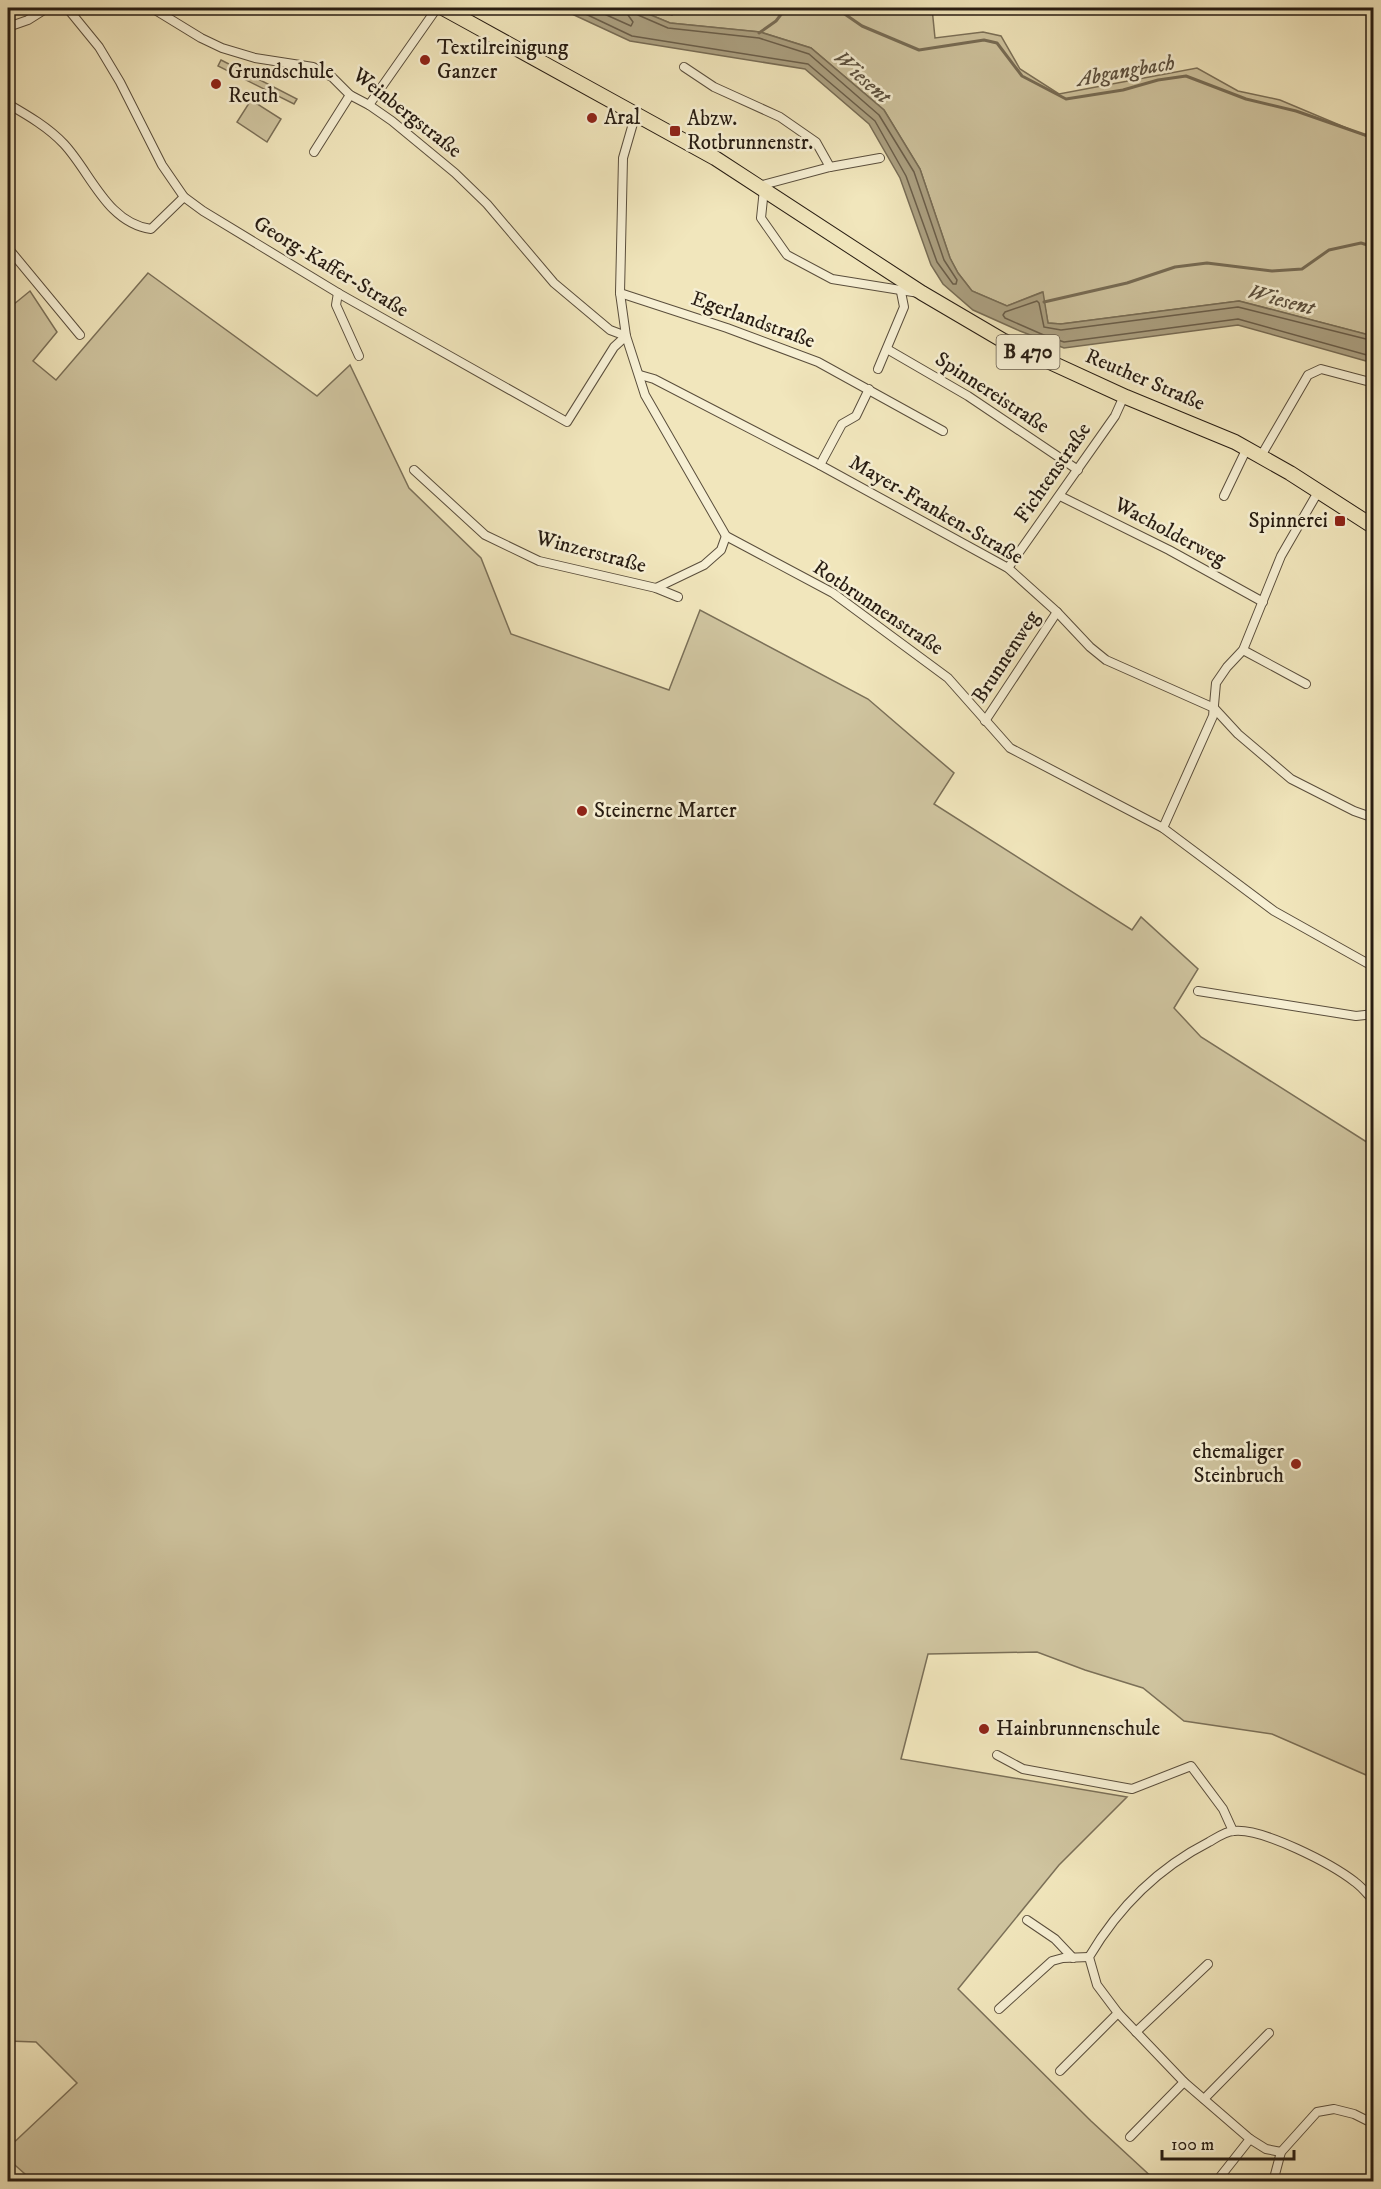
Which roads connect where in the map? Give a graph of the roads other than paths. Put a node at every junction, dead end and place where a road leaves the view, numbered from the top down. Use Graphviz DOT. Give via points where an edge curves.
graph roads {
  1 [pos="69,8"];
  2 [pos="152,8"];
  3 [pos="437,8"];
  4 [pos="443,8"];
  5 [pos="8,27"];
  6 [pos="684,67"];
  7 [pos="350,95"];
  8 [pos="8,104"];
  9 [pos="369,105"];
  10 [pos="636,113"];
  11 [pos="314,152"];
  12 [pos="880,158"];
  13 [pos="830,167"];
  14 [pos="761,187"];
  15 [pos="184,197"];
  16 [pos="8,248"];
  17 [pos="901,292"];
  18 [pos="338,293"];
  19 [pos="621,293"];
  20 [pos="922,293"];
  21 [pos="80,335"];
  22 [pos="626,336"];
  23 [pos="887,349"];
  24 [pos="359,356"];
  25 [pos="878,369"];
  26 [pos="640,375"];
  27 [pos="1374,382"];
  28 [pos="869,389"];
  29 [pos="1124,396"];
  30 [pos="943,431"];
  31 [pos="1248,448"];
  32 [pos="1262,456"];
  33 [pos="820,465"];
  34 [pos="414,470"];
  35 [pos="1078,470"];
  36 [pos="1318,492"];
  37 [pos="1060,496"];
  38 [pos="1224,496"];
  39 [pos="1374,527"];
  40 [pos="726,536"];
  41 [pos="1008,568"];
  42 [pos="656,588"];
  43 [pos="678,597"];
  44 [pos="1263,602"];
  45 [pos="1058,612"];
  46 [pos="1243,650"];
  47 [pos="1306,684"];
  48 [pos="1214,708"];
  49 [pos="986,721"];
  50 [pos="1374,818"];
  51 [pos="1163,828"];
  52 [pos="1374,967"];
  53 [pos="1198,991"];
  54 [pos="1374,1014"];
  55 [pos="997,1755"];
  56 [pos="1233,1831"];
  57 [pos="1374,1901"];
  58 [pos="1027,1920"];
  59 [pos="1073,1958"];
  60 [pos="1089,1958"];
  61 [pos="1208,1964"];
  62 [pos="999,2008"];
  63 [pos="1118,2013"];
  64 [pos="1136,2032"];
  65 [pos="1269,2033"];
  66 [pos="1060,2071"];
  67 [pos="1184,2082"];
  68 [pos="1203,2099"];
  69 [pos="1374,2124"];
  70 [pos="1130,2137"];
  71 [pos="1250,2139"];
  72 [pos="1281,2152"];
  73 [pos="1216,2181"];
  74 [pos="1273,2181"];
  1 -- 5 [label="street" via="47,8"];
  1 -- 15 [label="street, Georg-Kaffer-Straße" via="99,46 162,165"];
  2 -- 7 [label="street, Weinbergstraße" via="222,48 255,58 313,67 332,76"];
  3 -- 9 [label="street"];
  4 -- 10 [label="main road, Reuther Straße / B 470"];
  6 -- 13 [label="street" via="714,87 780,117 816,142"];
  7 -- 9 [label="street, Weinbergstraße"];
  7 -- 11 [label="street"];
  8 -- 15 [label="street" via="32,117 63,144 115,212 138,227 151,229"];
  9 -- 22 [label="street, Weinbergstraße" via="472,189 554,283 610,330"];
  10 -- 14 [label="main road, Reuther Straße / B 470"];
  10 -- 19 [label="street" via="623,158"];
  12 -- 13 [label="street"];
  13 -- 14 [label="street"];
  14 -- 17 [label="street, Reuther Straße" via="761,219 787,255 832,279"];
  14 -- 20 [label="main road, Reuther Straße / B 470"];
  15 -- 18 [label="street, Georg-Kaffer-Straße"];
  16 -- 21 [label="street"];
  17 -- 20 [label="street, Reuther Straße"];
  17 -- 23 [label="street" via="904,308"];
  18 -- 22 [label="street, Georg-Kaffer-Straße" via="567,422 614,347"];
  18 -- 24 [label="street" via="336,305"];
  19 -- 22 [label="street"];
  19 -- 28 [label="street, Egerlandstraße" via="818,362"];
  20 -- 29 [label="main road, Reuther Straße / B 470" via="1002,340"];
  22 -- 26 [label="street"];
  23 -- 25 [label="street"];
  23 -- 35 [label="street, Spinnereistraße" via="968,396"];
  26 -- 33 [label="street, Mayer-Franken-Straße"];
  26 -- 40 [label="street" via="645,395"];
  27 -- 32 [label="street" via="1321,369 1308,375"];
  28 -- 30 [label="street, Egerlandstraße"];
  28 -- 33 [label="street" via="856,416 842,424"];
  29 -- 31 [label="main road, Reuther Straße / B 470"];
  29 -- 35 [label="street, Fichtenstraße"];
  31 -- 32 [label="main road, Reuther Straße / B 470"];
  31 -- 38 [label="street"];
  32 -- 36 [label="main road, Reuther Straße / B 470"];
  33 -- 41 [label="street, Mayer-Franken-Straße"];
  34 -- 42 [label="street, Winzerstraße" via="485,535 539,561"];
  35 -- 37 [label="street, Fichtenstraße"];
  36 -- 39 [label="main road, B 470"];
  36 -- 44 [label="street" via="1281,556"];
  37 -- 41 [label="street, Fichtenstraße"];
  37 -- 44 [label="street, Wacholderweg"];
  40 -- 42 [label="street" via="721,550 704,565"];
  40 -- 49 [label="street, Rotbrunnenstraße" via="833,593 948,678"];
  41 -- 45 [label="street, Mayer-Franken-Straße"];
  42 -- 43 [label="street, Winzerstraße"];
  44 -- 46 [label="street"];
  45 -- 48 [label="street, Mayer-Franken-Straße" via="1106,660"];
  45 -- 49 [label="street, Brunnenweg"];
  46 -- 47 [label="street"];
  46 -- 48 [label="street" via="1216,683"];
  48 -- 50 [label="street, Mayer-Franken-Straße" via="1291,779"];
  48 -- 51 [label="street" via="1214,716"];
  49 -- 51 [label="street, Rotbrunnenstraße" via="1010,748"];
  51 -- 52 [label="street, Rotbrunnenstraße" via="1274,911"];
  53 -- 54 [label="street" via="1356,1016"];
  55 -- 56 [label="street" via="1023,1769 1132,1789 1191,1766 1223,1809"];
  56 -- 57 [label="street" via="1260,1835 1298,1849 1338,1870"];
  56 -- 60 [label="street" via="1182,1857 1146,1885 1104,1932"];
  58 -- 59 [label="street" via="1055,1939"];
  59 -- 60 [label="street"];
  59 -- 62 [label="street" via="1052,1961"];
  60 -- 63 [label="street" via="1097,1985"];
  61 -- 64 [label="street"];
  63 -- 64 [label="street"];
  63 -- 66 [label="street"];
  64 -- 67 [label="street"];
  65 -- 68 [label="street"];
  67 -- 68 [label="street"];
  67 -- 70 [label="street"];
  68 -- 71 [label="street"];
  69 -- 72 [label="street" via="1334,2109 1317,2112"];
  71 -- 72 [label="street" via="1266,2149"];
  71 -- 73 [label="street"];
  72 -- 74 [label="street"];
}
